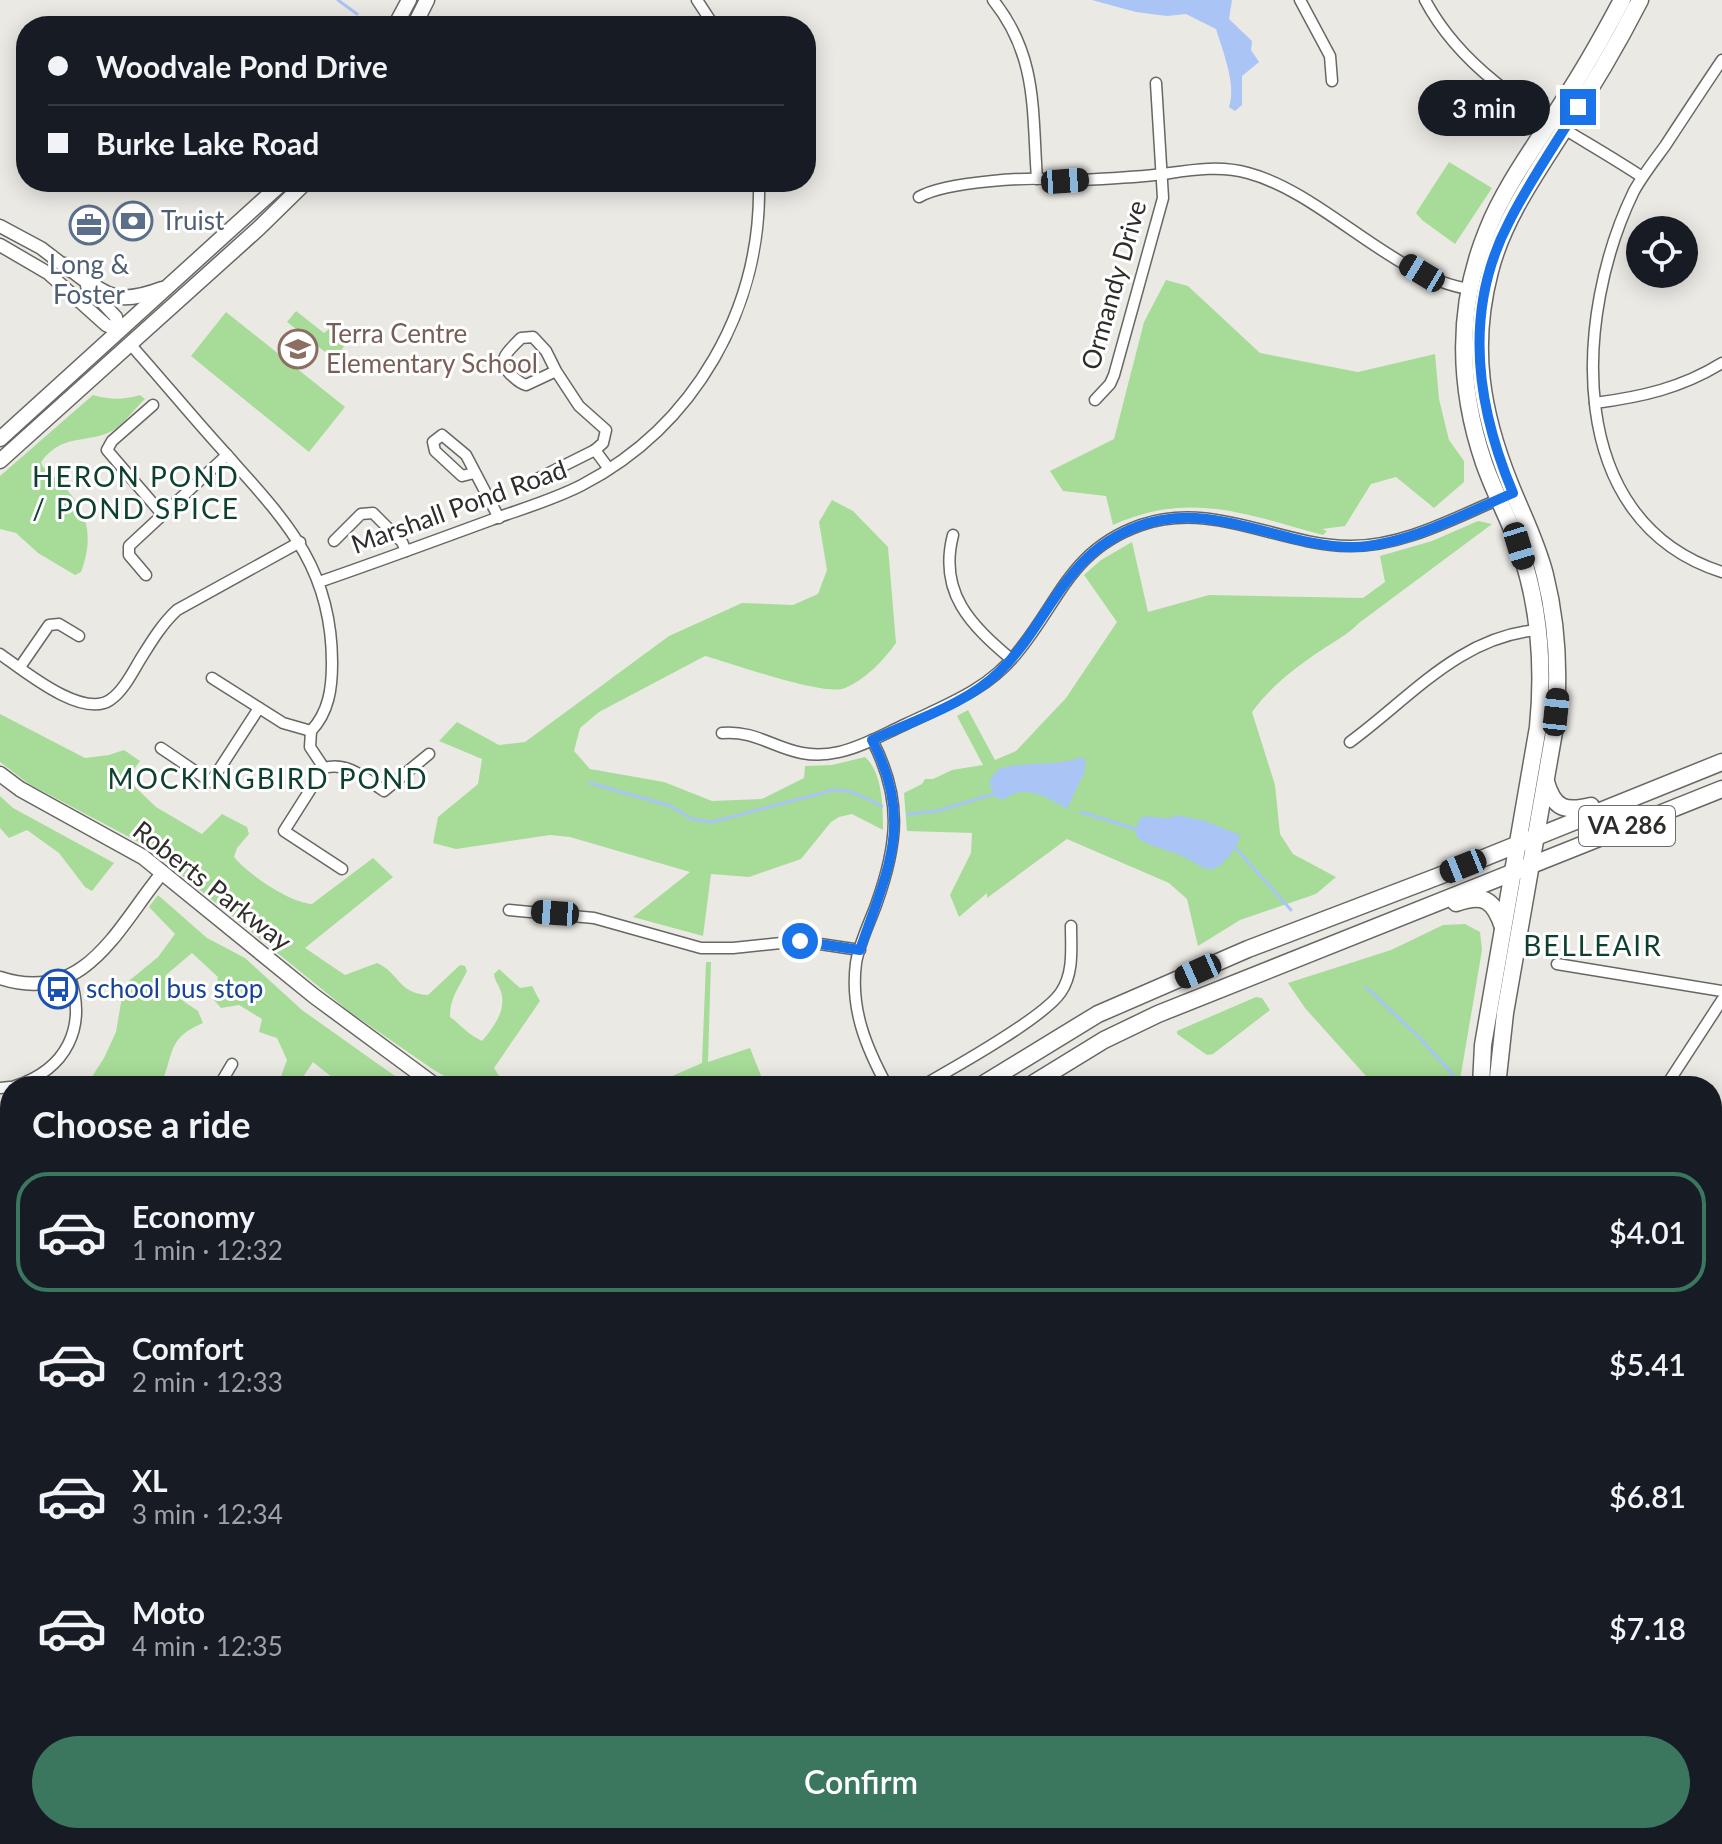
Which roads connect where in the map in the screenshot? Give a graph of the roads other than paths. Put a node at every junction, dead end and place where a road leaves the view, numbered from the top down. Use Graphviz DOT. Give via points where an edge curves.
graph roads {
  1 [pos="993,0"];
  2 [pos="1300,0"];
  3 [pos="1425,0"];
  4 [pos="1622,0"];
  5 [pos="1640,0"];
  6 [pos="1722,60"];
  7 [pos="1332,81"];
  8 [pos="1156,83"];
  9 [pos="1558,125"];
  10 [pos="1162,174"];
  11 [pos="1642,177"];
  12 [pos="1037,179"];
  13 [pos="272,192"];
  14 [pos="296,192"];
  15 [pos="759,192"];
  16 [pos="919,197"];
  17 [pos="0,226"];
  18 [pos="0,245"];
  19 [pos="65,265"];
  20 [pos="170,286"];
  21 [pos="1469,289"];
  22 [pos="119,331"];
  23 [pos="130,344"];
  24 [pos="1722,363"];
  25 [pos="556,371"];
  26 [pos="1095,400"];
  27 [pos="1595,403"];
  28 [pos="153,405"];
  29 [pos="0,439"];
  30 [pos="595,450"];
  31 [pos="227,455"];
  32 [pos="0,461"];
  33 [pos="609,469"];
  34 [pos="474,473"];
  35 [pos="533,481"];
  36 [pos="1506,496"];
  37 [pos="162,514"];
  38 [pos="499,518"];
  39 [pos="953,535"];
  40 [pos="334,541"];
  41 [pos="300,542"];
  42 [pos="406,551"];
  43 [pos="1722,572"];
  44 [pos="146,575"];
  45 [pos="319,582"];
  46 [pos="1538,630"];
  47 [pos="79,636"];
  48 [pos="0,654"];
  49 [pos="1011,659"];
  50 [pos="20,667"];
  51 [pos="212,678"];
  52 [pos="259,708"];
  53 [pos="311,731"];
  54 [pos="722,733"];
  55 [pos="872,740"];
  56 [pos="1350,742"];
  57 [pos="161,748"];
  58 [pos="429,754"];
  59 [pos="1722,762"];
  60 [pos="324,768"];
  61 [pos="0,774"];
  62 [pos="1546,782"];
  63 [pos="1722,789"];
  64 [pos="1643,792"];
  65 [pos="1536,836"];
  66 [pos="1518,844"];
  67 [pos="1531,863"];
  68 [pos="342,869"];
  69 [pos="1513,870"];
  70 [pos="163,872"];
  71 [pos="509,910"];
  72 [pos="1404,916"];
  73 [pos="1071,926"];
  74 [pos="1503,927"];
  75 [pos="860,950"];
  76 [pos="1557,964"];
  77 [pos="70,977"];
  78 [pos="0,978"];
  79 [pos="1722,991"];
  80 [pos="1722,1000"];
  81 [pos="386,1048"];
  82 [pos="232,1064"];
  83 [pos="36,1076"];
  84 [pos="225,1076"];
  85 [pos="423,1076"];
  86 [pos="432,1076"];
  87 [pos="881,1076"];
  88 [pos="938,1076"];
  89 [pos="996,1076"];
  90 [pos="1045,1076"];
  91 [pos="1481,1076"];
  92 [pos="1498,1076"];
  93 [pos="1673,1076"];
  1 -- 12 [label="street" via="1010,23 1027,63"];
  2 -- 7 [label="street" via="1330,56"];
  3 -- 9 [label="street" via="1469,60"];
  4 -- 9 [label="main road"];
  5 -- 9 [label="main road"];
  6 -- 11 [label="street"];
  8 -- 10 [label="street, Ormandy Drive"];
  9 -- 11 [label="street"];
  9 -- 21 [label="main road" via="1496,211"];
  9 -- 36 [label="main road" via="1508,223 1490,269 1482,310 1484,408"];
  10 -- 12 [label="street"];
  10 -- 21 [label="street" via="1214,169 1259,176 1422,273"];
  10 -- 26 [label="street, Ormandy Drive" via="1163,198 1114,375"];
  11 -- 27 [label="street" via="1618,231 1599,297 1593,347"];
  12 -- 16 [label="street" via="940,188"];
  13 -- 20 [label="main road"];
  14 -- 23 [label="main road"];
  15 -- 33 [label="street, Marshall Pond Road" via="752,262 723,343 678,410"];
  17 -- 19 [label="street"];
  18 -- 22 [label="street" via="48,273"];
  19 -- 20 [label="main road" via="119,298"];
  19 -- 22 [label="street" via="116,317"];
  20 -- 22 [label="main road"];
  21 -- 36 [label="main road" via="1465,384 1476,438"];
  22 -- 23 [label="main road"];
  22 -- 29 [label="main road"];
  23 -- 31 [label="street"];
  23 -- 32 [label="main road"];
  24 -- 27 [label="street" via="1674,387"];
  25 -- 25 [label="street" via="526,385 502,362 521,338 533,337"];
  25 -- 30 [label="street" via="579,406 606,430"];
  27 -- 43 [label="street" via="1609,466 1630,506 1673,548"];
  28 -- 37 [label="street" via="107,450"];
  30 -- 33 [label="street"];
  30 -- 35 [label="street"];
  31 -- 37 [label="street"];
  31 -- 41 [label="street"];
  33 -- 38 [label="street, Marshall Pond Road" via="556,497"];
  34 -- 38 [label="street"];
  36 -- 46 [label="main road"];
  36 -- 49 [label="street" via="1411,535 1364,546 1315,543 1209,517 1142,525 1108,541 1078,566"];
  36 -- 62 [label="main road" via="1545,573 1557,649 1558,691"];
  37 -- 44 [label="street" via="128,550"];
  38 -- 42 [label="street, Marshall Pond Road"];
  39 -- 49 [label="street" via="948,566 956,596 969,618"];
  40 -- 42 [label="street" via="367,512"];
  41 -- 45 [label="street"];
  41 -- 50 [label="street" via="177,610 116,694 102,704 79,702"];
  42 -- 45 [label="street, Marshall Pond Road"];
  45 -- 53 [label="street" via="332,667 326,712"];
  46 -- 56 [label="street" via="1506,635 1468,651"];
  46 -- 66 [label="main road" via="1542,687"];
  47 -- 50 [label="street" via="59,624 49,625"];
  48 -- 50 [label="street"];
  49 -- 55 [label="street" via="967,696"];
  51 -- 52 [label="street"];
  52 -- 53 [label="street" via="283,723"];
  52 -- 57 [label="street" via="211,782"];
  53 -- 60 [label="street" via="310,747"];
  54 -- 55 [label="street" via="744,733 812,755 841,752"];
  55 -- 75 [label="street" via="890,784 895,831 890,864"];
  58 -- 60 [label="street" via="384,791 345,766"];
  59 -- 64 [label="main road, VA 286"];
  60 -- 68 [label="street" via="284,831"];
  61 -- 70 [label="main road, Roberts Parkway"];
  62 -- 64 [label="main road" via="1556,803 1574,810"];
  62 -- 65 [label="main road"];
  63 -- 67 [label="main road, VA 286"];
  64 -- 65 [label="main road, VA 286"];
  65 -- 66 [label="main road, VA 286"];
  65 -- 67 [label="main road"];
  66 -- 69 [label="main road"];
  66 -- 89 [label="main road, VA 286" via="1098,1014"];
  67 -- 69 [label="main road, VA 286"];
  67 -- 92 [label="main road"];
  69 -- 72 [label="main road, VA 286"];
  69 -- 74 [label="main road"];
  70 -- 77 [label="street" via="103,952"];
  70 -- 81 [label="main road, Roberts Parkway"];
  71 -- 75 [label="street" via="594,918 701,948 800,941"];
  72 -- 74 [label="main road" via="1477,898 1498,910"];
  72 -- 90 [label="main road, VA 286" via="1158,1014"];
  73 -- 88 [label="street" via="1071,965 1061,993"];
  74 -- 91 [label="main road"];
  75 -- 87 [label="street" via="859,1022"];
  76 -- 79 [label="street"];
  77 -- 78 [label="street" via="32,983"];
  77 -- 83 [label="street" via="78,1007 71,1040"];
  80 -- 93 [label="street"];
  81 -- 85 [label="main road, Roberts Parkway"];
  81 -- 86 [label="main road, Roberts Parkway"];
  82 -- 84 [label="street"];
}
